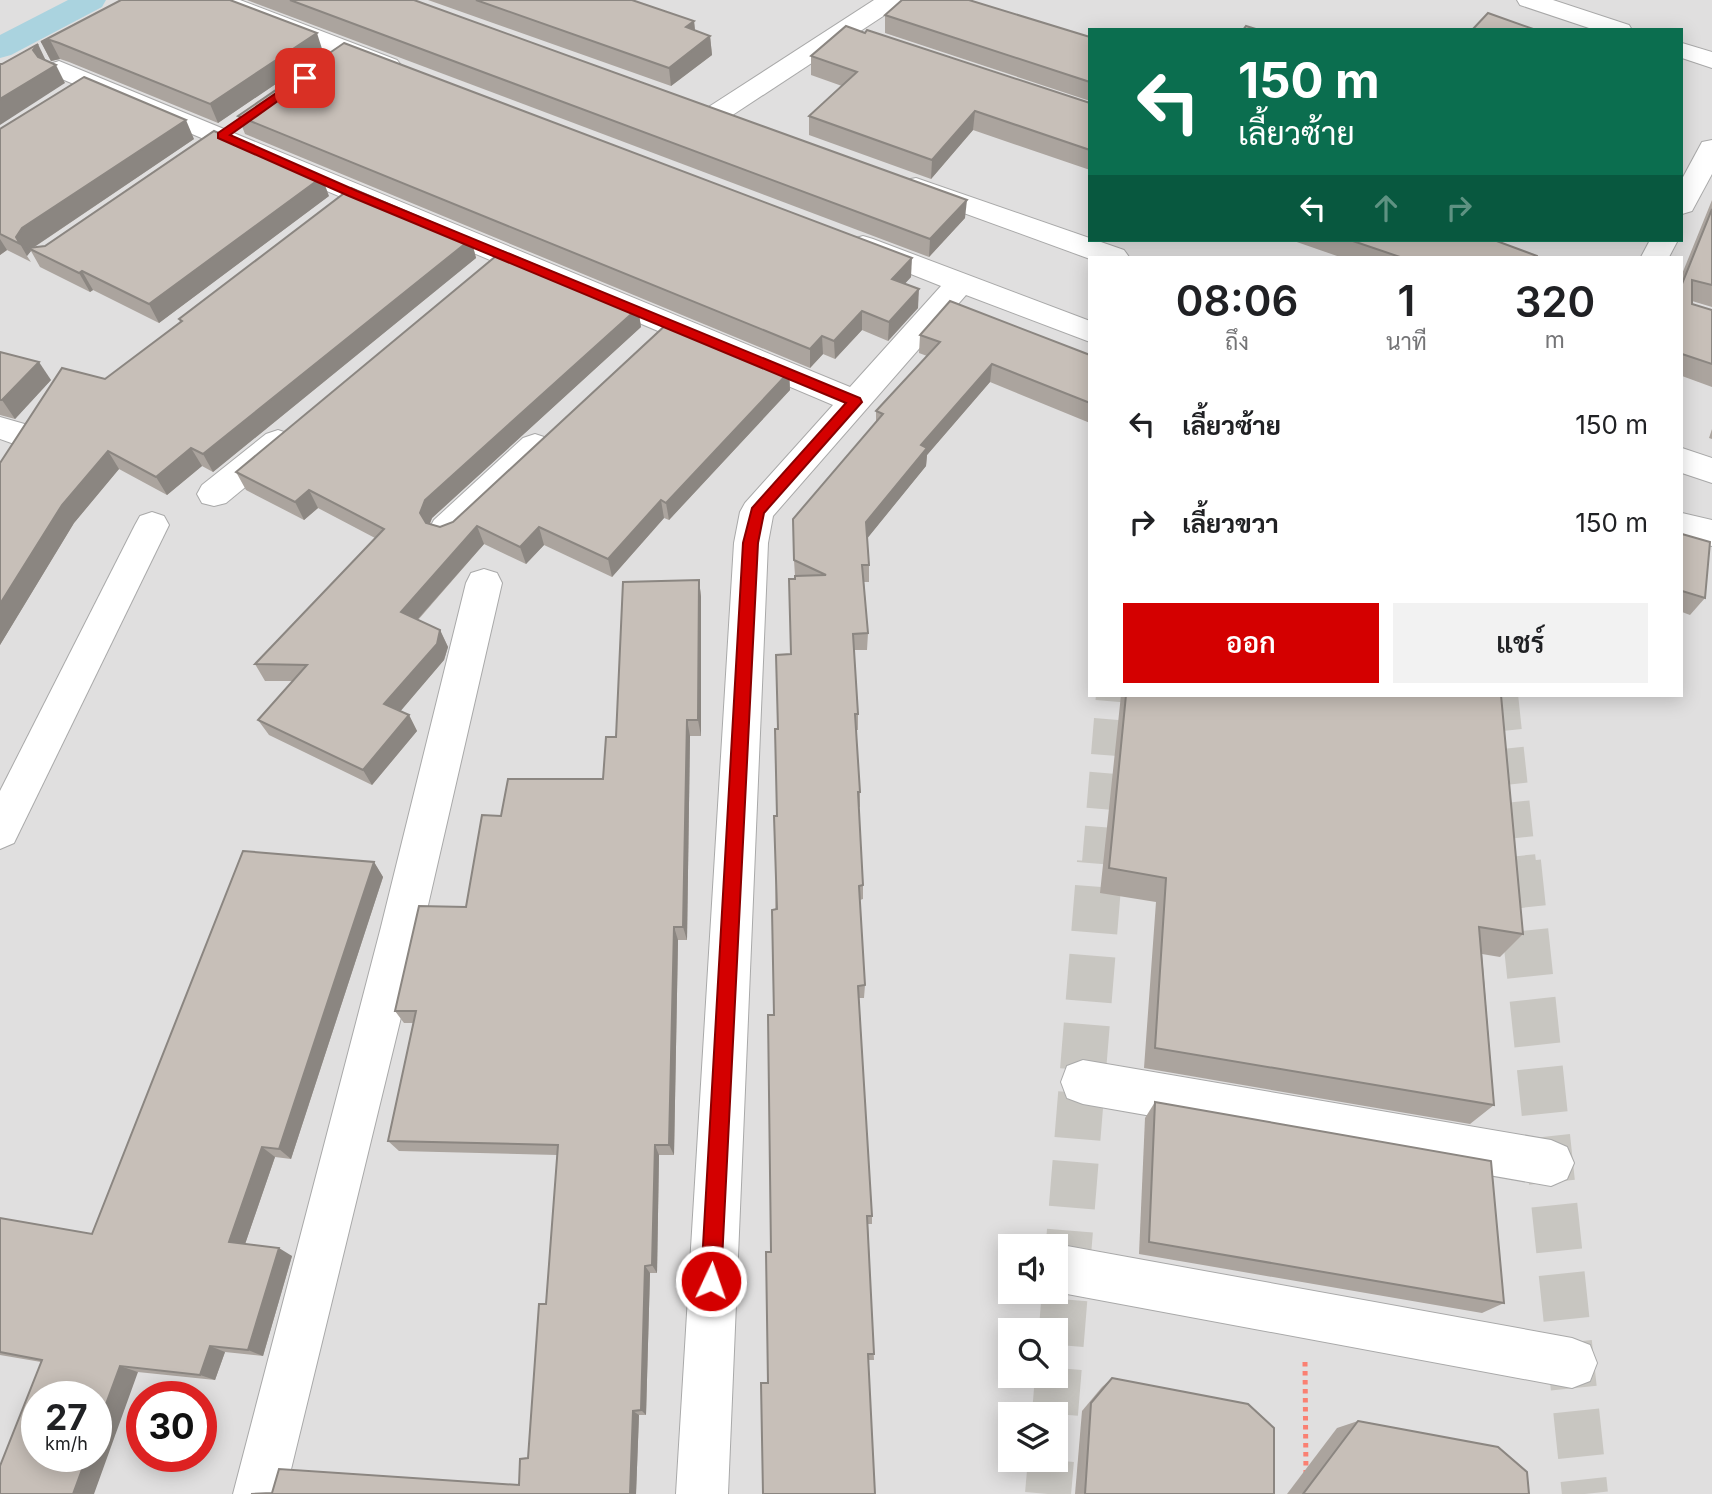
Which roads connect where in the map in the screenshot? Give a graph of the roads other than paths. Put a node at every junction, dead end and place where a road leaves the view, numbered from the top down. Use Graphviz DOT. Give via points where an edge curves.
graph roads {
  1 [pos="218,0"];
  2 [pos="891,0"];
  3 [pos="1529,0"];
  4 [pos="1614,28"];
  5 [pos="347,50"];
  6 [pos="1683,50"];
  7 [pos="1712,60"];
  8 [pos="324,65"];
  9 [pos="59,69"];
  10 [pos="412,74"];
  11 [pos="691,105"];
  12 [pos="716,114"];
  13 [pos="742,124"];
  14 [pos="1701,166"];
  15 [pos="896,179"];
  16 [pos="1683,203"];
  17 [pos="844,238"];
  18 [pos="1111,256"];
  19 [pos="961,282"];
  20 [pos="1088,331"];
  21 [pos="855,402"];
  22 [pos="300,423"];
  23 [pos="557,426"];
  24 [pos="1683,460"];
  25 [pos="1712,471"];
  26 [pos="215,494"];
  27 [pos="152,525"];
  28 [pos="1683,526"];
  29 [pos="446,529"];
  30 [pos="1712,533"];
  31 [pos="484,583"];
  32 [pos="0,831"];
  33 [pos="1083,1083"];
  34 [pos="1551,1163"];
  35 [pos="1068,1270"];
  36 [pos="1572,1363"];
  37 [pos="259,1494"];
  38 [pos="702,1494"];
  1 -- 5 [label="street"];
  2 -- 12 [label="street"];
  3 -- 4 [label="street"];
  5 -- 8 [label="street"];
  5 -- 10 [label="street"];
  6 -- 7 [label="street"];
  9 -- 21 [label="street" via="79,90 222,135 342,202 658,333"];
  11 -- 12 [label="street"];
  12 -- 13 [label="street"];
  14 -- 16 [label="street"];
  15 -- 18 [label="street"];
  17 -- 19 [label="street"];
  19 -- 20 [label="street"];
  19 -- 21 [label="street"];
  21 -- 38 [label="street" via="757,512 751,543"];
  22 -- 26 [label="street"];
  23 -- 29 [label="street"];
  24 -- 25 [label="street"];
  27 -- 32 [label="street"];
  28 -- 30 [label="street"];
  31 -- 37 [label="street"];
  33 -- 34 [label="street"];
  35 -- 36 [label="street"];
}
